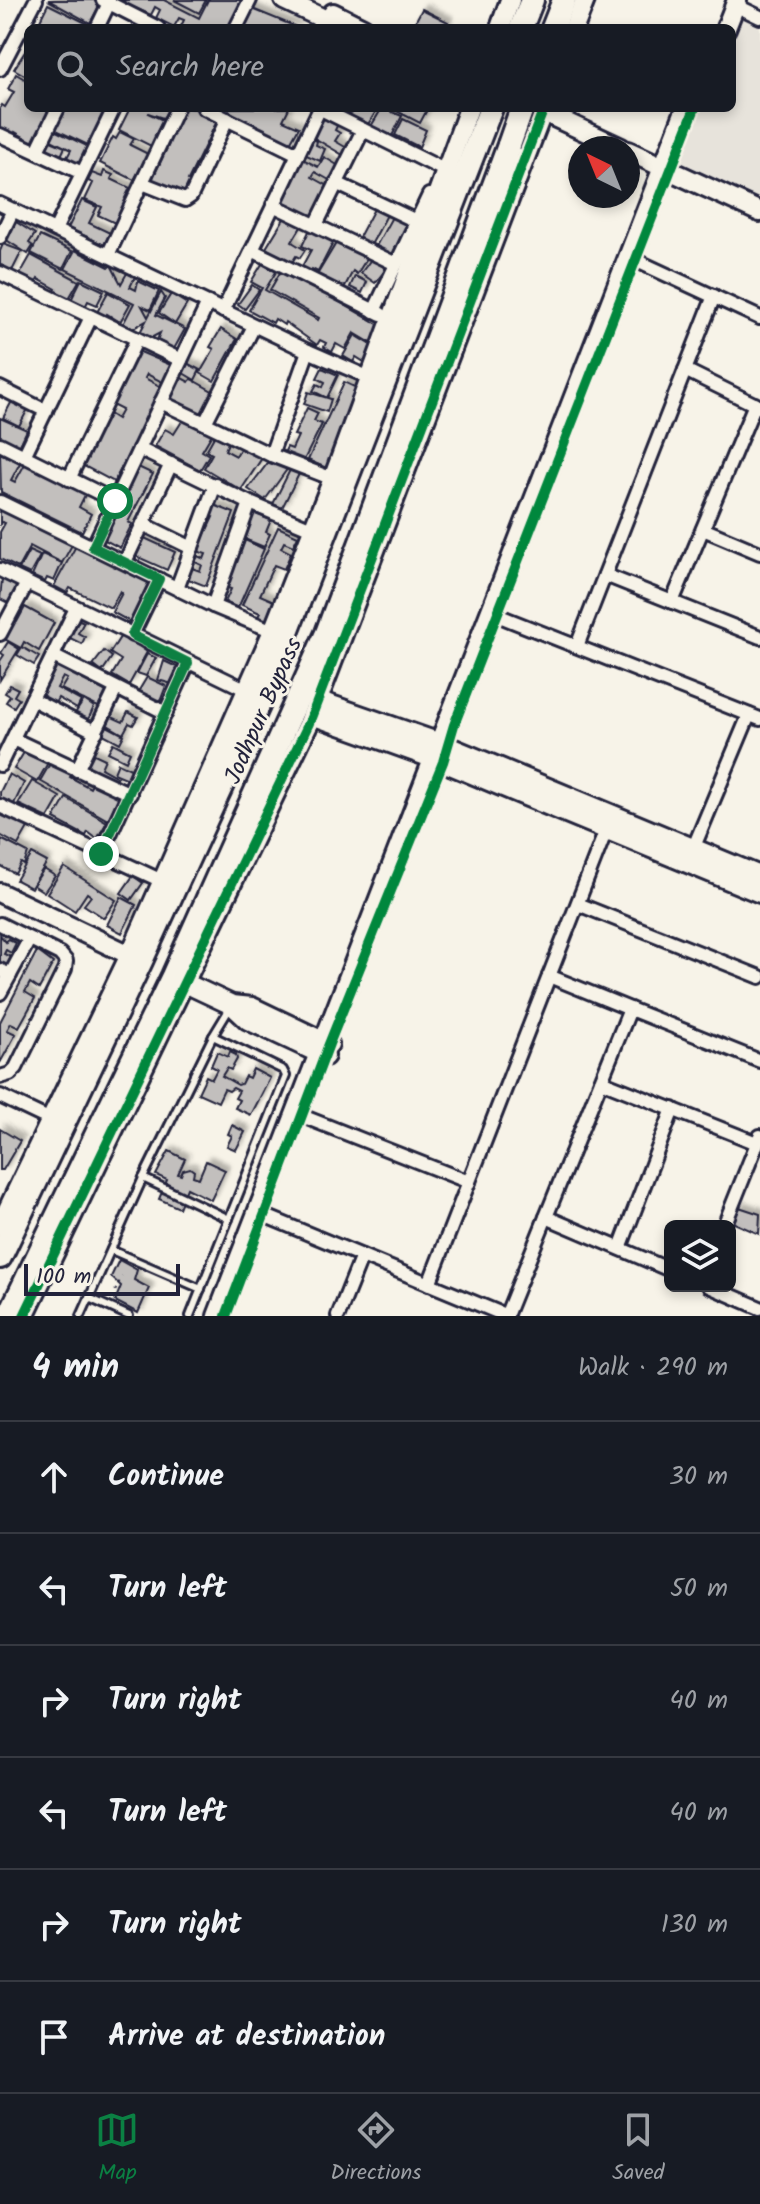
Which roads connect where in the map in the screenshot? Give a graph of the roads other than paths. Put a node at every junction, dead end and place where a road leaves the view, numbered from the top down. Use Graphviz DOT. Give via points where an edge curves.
graph roads {
  1 [pos="36,0"];
  2 [pos="250,0"];
  3 [pos="284,0"];
  4 [pos="306,0"];
  5 [pos="510,0"];
  6 [pos="532,0"];
  7 [pos="564,0"];
  8 [pos="585,0"];
  9 [pos="106,2"];
  10 [pos="734,2"];
  11 [pos="338,14"];
  12 [pos="760,17"];
  13 [pos="98,24"];
  14 [pos="149,24"];
  15 [pos="238,24"];
  16 [pos="356,24"];
  17 [pos="501,24"];
  18 [pos="523,24"];
  19 [pos="555,24"];
  20 [pos="576,24"];
  21 [pos="720,24"];
  22 [pos="727,24"];
  23 [pos="0,69"];
  24 [pos="56,112"];
  25 [pos="112,112"];
  26 [pos="175,112"];
  27 [pos="212,112"];
  28 [pos="317,112"];
  29 [pos="327,112"];
  30 [pos="461,112"];
  31 [pos="468,112"];
  32 [pos="489,112"];
  33 [pos="536,112"];
  34 [pos="536,112"];
  35 [pos="538,112"];
  36 [pos="538,112"];
  37 [pos="685,112"];
  38 [pos="693,112"];
  39 [pos="227,119"];
  40 [pos="363,130"];
  41 [pos="0,135"];
  42 [pos="577,136"];
  43 [pos="593,136"];
  44 [pos="37,151"];
  45 [pos="298,154"];
  46 [pos="640,158"];
  47 [pos="640,167"];
  48 [pos="442,169"];
  49 [pos="82,173"];
  50 [pos="665,174"];
  51 [pos="142,183"];
  52 [pos="336,183"];
  53 [pos="0,204"];
  54 [pos="273,205"];
  55 [pos="13,210"];
  56 [pos="760,212"];
  57 [pos="416,221"];
  58 [pos="760,224"];
  59 [pos="316,225"];
  60 [pos="55,230"];
  61 [pos="0,237"];
  62 [pos="252,250"];
  63 [pos="108,255"];
  64 [pos="635,260"];
  65 [pos="396,264"];
  66 [pos="0,273"];
  67 [pos="714,296"];
  68 [pos="208,303"];
  69 [pos="223,311"];
  70 [pos="374,311"];
  71 [pos="91,317"];
  72 [pos="392,318"];
  73 [pos="760,318"];
  74 [pos="254,326"];
  75 [pos="137,339"];
  76 [pos="308,351"];
  77 [pos="181,360"];
  78 [pos="685,370"];
  79 [pos="370,378"];
  80 [pos="0,388"];
  81 [pos="161,402"];
  82 [pos="757,406"];
  83 [pos="46,411"];
  84 [pos="205,423"];
  85 [pos="0,444"];
  86 [pos="139,449"];
  87 [pos="271,455"];
  88 [pos="24,456"];
  89 [pos="171,464"];
  90 [pos="69,479"];
  91 [pos="333,479"];
  92 [pos="215,485"];
  93 [pos="115,501"];
  94 [pos="0,502"];
  95 [pos="250,503"];
  96 [pos="143,524"];
  97 [pos="312,529"];
  98 [pos="703,529"];
  99 [pos="93,547"];
  100 [pos="192,548"];
  101 [pos="760,553"];
  102 [pos="125,562"];
  103 [pos="0,570"];
  104 [pos="605,575"];
  105 [pos="159,579"];
  106 [pos="27,583"];
  107 [pos="177,588"];
  108 [pos="672,602"];
  109 [pos="213,606"];
  110 [pos="76,608"];
  111 [pos="497,615"];
  112 [pos="273,631"];
  113 [pos="0,632"];
  114 [pos="132,635"];
  115 [pos="760,637"];
  116 [pos="577,646"];
  117 [pos="53,656"];
  118 [pos="188,663"];
  119 [pos="116,689"];
  120 [pos="247,690"];
  121 [pos="32,699"];
  122 [pos="314,708"];
  123 [pos="166,713"];
  124 [pos="757,718"];
  125 [pos="96,732"];
  126 [pos="13,739"];
  127 [pos="441,753"];
  128 [pos="0,765"];
  129 [pos="77,770"];
  130 [pos="130,794"];
  131 [pos="0,806"];
  132 [pos="609,822"];
  133 [pos="693,849"];
  134 [pos="101,854"];
  135 [pos="760,876"];
  136 [pos="162,881"];
  137 [pos="0,893"];
  138 [pos="760,893"];
  139 [pos="578,904"];
  140 [pos="0,924"];
  141 [pos="29,940"];
  142 [pos="128,954"];
  143 [pos="5,973"];
  144 [pos="549,976"];
  145 [pos="760,977"];
  146 [pos="185,983"];
  147 [pos="0,993"];
  148 [pos="232,1005"];
  149 [pos="630,1009"];
  150 [pos="213,1036"];
  151 [pos="324,1048"];
  152 [pos="760,1061"];
  153 [pos="0,1077"];
  154 [pos="601,1081"];
  155 [pos="0,1096"];
  156 [pos="673,1109"];
  157 [pos="42,1116"];
  158 [pos="302,1116"];
  159 [pos="758,1139"];
  160 [pos="143,1178"];
  161 [pos="469,1182"];
  162 [pos="0,1198"];
  163 [pos="260,1214"];
  164 [pos="546,1217"];
  165 [pos="229,1219"];
  166 [pos="726,1220"];
  167 [pos="0,1226"];
  168 [pos="620,1248"];
  169 [pos="111,1250"];
  170 [pos="362,1256"];
  171 [pos="0,1257"];
  172 [pos="664,1267"];
  173 [pos="429,1284"];
  174 [pos="201,1289"];
  175 [pos="723,1292"];
  176 [pos="89,1298"];
  177 [pos="760,1308"];
  178 [pos="9,1316"];
  179 [pos="24,1316"];
  180 [pos="81,1316"];
  181 [pos="129,1316"];
  182 [pos="190,1316"];
  183 [pos="217,1316"];
  184 [pos="226,1316"];
  185 [pos="338,1316"];
  186 [pos="506,1316"];
  1 -- 23 [label="street"];
  2 -- 15 [label="street"];
  3 -- 11 [label="street"];
  4 -- 11 [label="street"];
  5 -- 17 [label="street"];
  6 -- 18 [label="highway"];
  7 -- 19 [label="highway"];
  8 -- 20 [label="street"];
  9 -- 13 [label="street"];
  9 -- 14 [label="street"];
  10 -- 12 [label="street"];
  10 -- 21 [label="street"];
  10 -- 22 [label="street"];
  11 -- 16 [label="street"];
  24 -- 44 [label="street"];
  25 -- 49 [label="street"];
  26 -- 51 [label="street"];
  27 -- 39 [label="street"];
  28 -- 45 [label="street"];
  29 -- 40 [label="street"];
  30 -- 48 [label="street"];
  31 -- 72 [label="street"];
  32 -- 171 [label="highway" via="278,657"];
  33 -- 122 [label="street"];
  34 -- 178 [label="highway, Jodhpur Bypass, bridge" via="327,633 224,865"];
  35 -- 42 [label="street"];
  36 -- 43 [label="street"];
  37 -- 50 [label="street"];
  38 -- 50 [label="street"];
  39 -- 45 [label="street"];
  39 -- 51 [label="street" via="191,196 185,200"];
  40 -- 48 [label="street"];
  40 -- 52 [label="street"];
  41 -- 44 [label="street"];
  44 -- 49 [label="street"];
  45 -- 54 [label="street"];
  46 -- 50 [label="street"];
  47 -- 50 [label="street"];
  48 -- 57 [label="street"];
  49 -- 60 [label="street"];
  50 -- 56 [label="street"];
  50 -- 58 [label="street"];
  50 -- 64 [label="street"];
  50 -- 127 [label="street"];
  51 -- 63 [label="street"];
  52 -- 57 [label="street"];
  52 -- 59 [label="street"];
  53 -- 55 [label="street"];
  54 -- 59 [label="street"];
  54 -- 62 [label="street"];
  55 -- 60 [label="street"];
  55 -- 61 [label="street"];
  57 -- 65 [label="street"];
  59 -- 65 [label="street"];
  60 -- 63 [label="street"];
  62 -- 69 [label="street"];
  62 -- 70 [label="street"];
  63 -- 68 [label="street"];
  64 -- 67 [label="street"];
  64 -- 111 [label="street"];
  65 -- 70 [label="street"];
  66 -- 71 [label="street"];
  67 -- 73 [label="street"];
  67 -- 78 [label="street"];
  68 -- 69 [label="street"];
  68 -- 77 [label="street"];
  69 -- 74 [label="street"];
  70 -- 72 [label="street"];
  71 -- 75 [label="street"];
  71 -- 83 [label="street"];
  72 -- 79 [label="street"];
  74 -- 76 [label="street"];
  74 -- 84 [label="street"];
  75 -- 77 [label="street"];
  75 -- 90 [label="street"];
  76 -- 79 [label="street"];
  76 -- 87 [label="street"];
  77 -- 81 [label="street"];
  78 -- 82 [label="street"];
  78 -- 104 [label="street"];
  79 -- 91 [label="street"];
  80 -- 83 [label="street"];
  81 -- 84 [label="street"];
  81 -- 86 [label="street"];
  82 -- 98 [label="street"];
  83 -- 88 [label="street"];
  84 -- 87 [label="street"];
  85 -- 88 [label="street"];
  86 -- 89 [label="street"];
  86 -- 93 [label="street"];
  87 -- 91 [label="street"];
  88 -- 90 [label="street"];
  89 -- 92 [label="street"];
  89 -- 96 [label="street"];
  90 -- 93 [label="street"];
  91 -- 97 [label="street"];
  92 -- 95 [label="street"];
  92 -- 100 [label="street"];
  93 -- 99 [label="street"];
  94 -- 99 [label="street"];
  95 -- 97 [label="street"];
  95 -- 109 [label="street"];
  96 -- 100 [label="street"];
  96 -- 102 [label="street"];
  97 -- 112 [label="street"];
  98 -- 101 [label="street"];
  98 -- 108 [label="street"];
  99 -- 102 [label="street"];
  100 -- 107 [label="street"];
  102 -- 105 [label="street"];
  103 -- 106 [label="street"];
  104 -- 108 [label="street"];
  104 -- 116 [label="street"];
  105 -- 107 [label="street"];
  105 -- 114 [label="street"];
  106 -- 110 [label="street"];
  106 -- 113 [label="street"];
  107 -- 109 [label="street"];
  108 -- 115 [label="street"];
  109 -- 112 [label="street"];
  110 -- 114 [label="street"];
  110 -- 117 [label="street"];
  111 -- 116 [label="street"];
  111 -- 127 [label="street"];
  112 -- 120 [label="street"];
  114 -- 118 [label="street"];
  116 -- 124 [label="street"];
  117 -- 119 [label="street"];
  117 -- 121 [label="street"];
  118 -- 120 [label="street"];
  118 -- 123 [label="street"];
  119 -- 123 [label="street"];
  119 -- 125 [label="street"];
  120 -- 136 [label="street"];
  121 -- 125 [label="street"];
  121 -- 126 [label="street"];
  122 -- 127 [label="street"];
  122 -- 146 [label="street"];
  123 -- 130 [label="street"];
  124 -- 133 [label="street"];
  125 -- 129 [label="street"];
  126 -- 128 [label="street"];
  126 -- 129 [label="street"];
  127 -- 132 [label="street"];
  127 -- 151 [label="street"];
  129 -- 130 [label="street"];
  130 -- 134 [label="street"];
  131 -- 134 [label="street"];
  132 -- 133 [label="street"];
  132 -- 138 [label="street"];
  132 -- 139 [label="street"];
  133 -- 135 [label="street"];
  134 -- 136 [label="street"];
  136 -- 142 [label="street"];
  137 -- 142 [label="street"];
  139 -- 144 [label="street"];
  139 -- 145 [label="street"];
  140 -- 141 [label="street"];
  141 -- 143 [label="street"];
  141 -- 153 [label="street" via="60,954 65,969 16,1068"];
  142 -- 157 [label="street"];
  142 -- 167 [label="street"];
  143 -- 147 [label="street"];
  144 -- 149 [label="street"];
  144 -- 161 [label="street"];
  146 -- 148 [label="street"];
  146 -- 179 [label="street"];
  148 -- 150 [label="lane"];
  148 -- 151 [label="street" via="252,1007"];
  149 -- 152 [label="street"];
  149 -- 154 [label="street"];
  150 -- 160 [label="lane"];
  150 -- 165 [label="lane" via="286,1076"];
  151 -- 158 [label="street"];
  151 -- 163 [label="street"];
  154 -- 156 [label="street"];
  154 -- 164 [label="street"];
  155 -- 157 [label="street"];
  156 -- 159 [label="street"];
  156 -- 168 [label="street"];
  157 -- 162 [label="street"];
  158 -- 161 [label="street"];
  158 -- 163 [label="street"];
  159 -- 166 [label="street"];
  160 -- 165 [label="lane"];
  160 -- 169 [label="lane"];
  161 -- 173 [label="street"];
  163 -- 170 [label="street"];
  163 -- 183 [label="street"];
  163 -- 184 [label="street"];
  164 -- 168 [label="street"];
  164 -- 186 [label="street"];
  165 -- 174 [label="lane"];
  168 -- 172 [label="street"];
  169 -- 174 [label="lane"];
  169 -- 176 [label="lane"];
  170 -- 173 [label="street"];
  170 -- 185 [label="street"];
  173 -- 186 [label="street"];
  174 -- 182 [label="lane"];
  175 -- 177 [label="street"];
  176 -- 180 [label="lane"];
  176 -- 181 [label="lane"];
}
